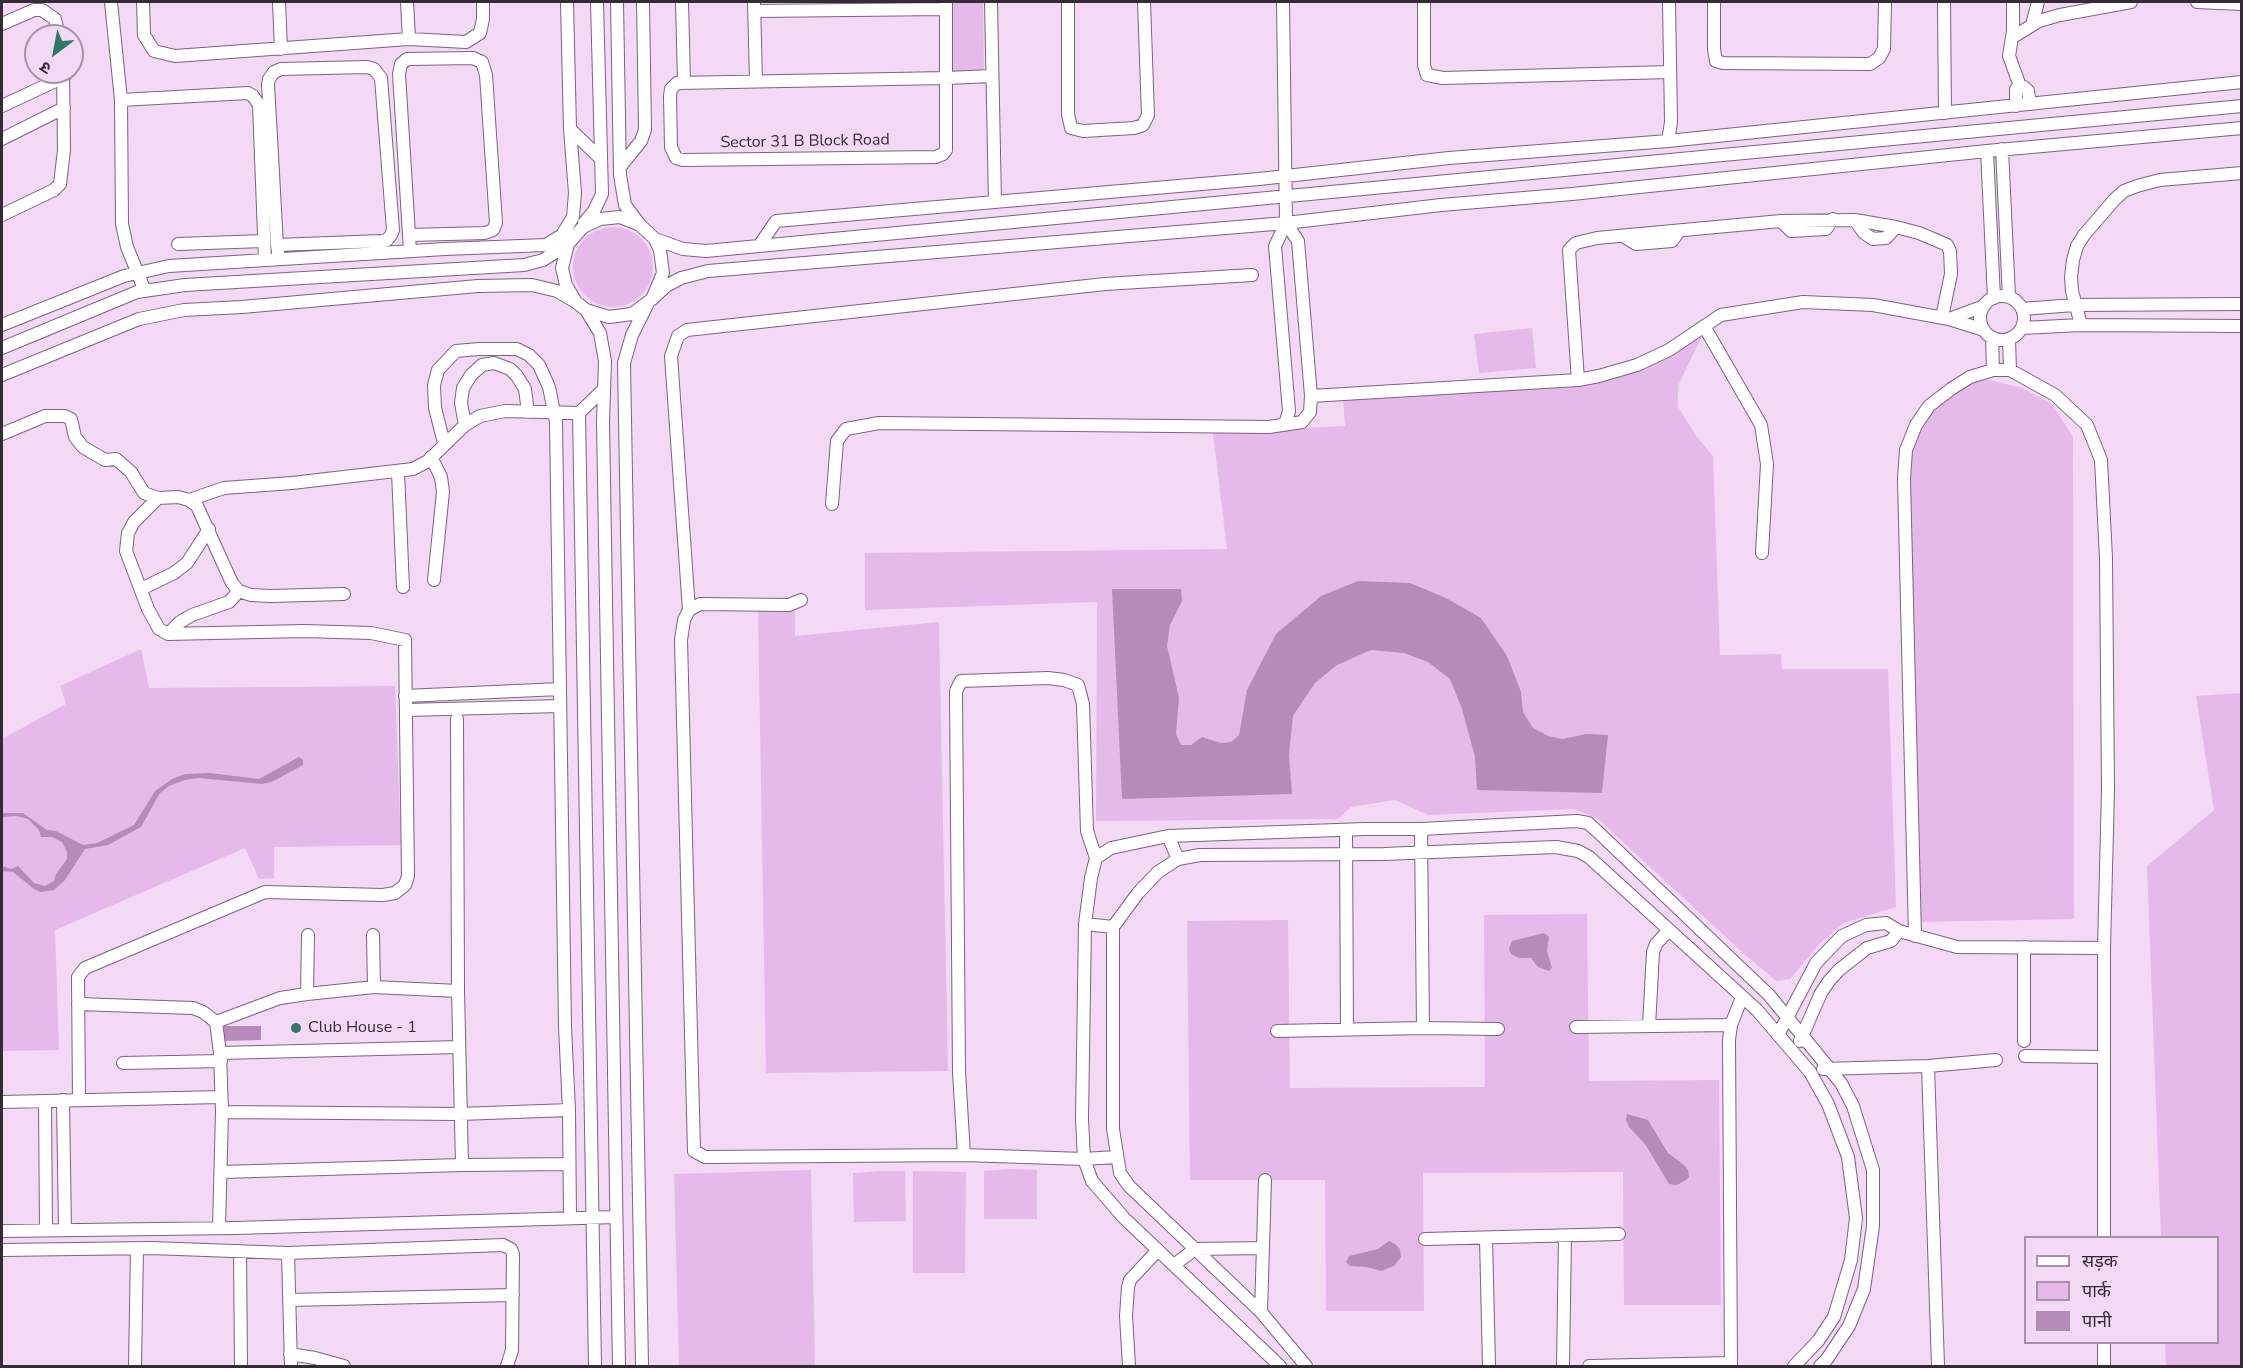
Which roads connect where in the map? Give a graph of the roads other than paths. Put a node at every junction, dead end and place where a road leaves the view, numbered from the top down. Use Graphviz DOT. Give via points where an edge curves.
graph roads {
  1 [pos="111,2"];
  2 [pos="143,2"];
  3 [pos="279,2"];
  4 [pos="407,2"];
  5 [pos="483,2"];
  6 [pos="567,2"];
  7 [pos="597,2"];
  8 [pos="617,2"];
  9 [pos="643,2"];
  10 [pos="682,2"];
  11 [pos="991,2"];
  12 [pos="1068,2"];
  13 [pos="1144,2"];
  14 [pos="1283,2"];
  15 [pos="1424,2"];
  16 [pos="1669,2"];
  17 [pos="1714,2"];
  18 [pos="1885,2"];
  19 [pos="1944,2"];
  20 [pos="2013,2"];
  21 [pos="2038,2"];
  22 [pos="2131,2"];
  23 [pos="2197,2"];
  24 [pos="2241,4"];
  25 [pos="946,5"];
  26 [pos="755,6"];
  27 [pos="870,6"];
  28 [pos="2,24"];
  29 [pos="56,24"];
  30 [pos="2032,25"];
  31 [pos="2013,37"];
  32 [pos="408,39"];
  33 [pos="281,49"];
  34 [pos="1670,72"];
  35 [pos="992,76"];
  36 [pos="946,78"];
  37 [pos="756,81"];
  38 [pos="684,82"];
  39 [pos="2241,82"];
  40 [pos="44,84"];
  41 [pos="63,84"];
  42 [pos="2020,86"];
  43 [pos="121,100"];
  44 [pos="2030,104"];
  45 [pos="2,106"];
  46 [pos="2016,106"];
  47 [pos="2241,106"];
  48 [pos="64,108"];
  49 [pos="1945,113"];
  50 [pos="2241,128"];
  51 [pos="570,129"];
  52 [pos="2,139"];
  53 [pos="1673,141"];
  54 [pos="2002,149"];
  55 [pos="1987,151"];
  56 [pos="601,159"];
  57 [pos="620,167"];
  58 [pos="2241,173"];
  59 [pos="1286,176"];
  60 [pos="1286,196"];
  61 [pos="995,202"];
  62 [pos="2,215"];
  63 [pos="1990,217"];
  64 [pos="2005,218"];
  65 [pos="1286,223"];
  66 [pos="640,225"];
  67 [pos="410,235"];
  68 [pos="572,238"];
  69 [pos="655,239"];
  70 [pos="264,241"];
  71 [pos="178,244"];
  72 [pos="277,245"];
  73 [pos="759,246"];
  74 [pos="445,249"];
  75 [pos="410,251"];
  76 [pos="265,260"];
  77 [pos="279,260"];
  78 [pos="482,267"];
  79 [pos="139,273"];
  80 [pos="1252,275"];
  81 [pos="146,291"];
  82 [pos="2009,297"];
  83 [pos="650,302"];
  84 [pos="1990,302"];
  85 [pos="2241,304"];
  86 [pos="2074,305"];
  87 [pos="581,306"];
  88 [pos="2022,309"];
  89 [pos="1946,318"];
  90 [pos="2,325"];
  91 [pos="2081,325"];
  92 [pos="1704,326"];
  93 [pos="2241,326"];
  94 [pos="2022,328"];
  95 [pos="1988,334"];
  96 [pos="2009,339"];
  97 [pos="2,348"];
  98 [pos="1993,370"];
  99 [pos="2010,370"];
  100 [pos="2,375"];
  101 [pos="1578,380"];
  102 [pos="604,389"];
  103 [pos="1311,396"];
  104 [pos="528,412"];
  105 [pos="554,412"];
  106 [pos="579,413"];
  107 [pos="1285,424"];
  108 [pos="465,425"];
  109 [pos="2,434"];
  110 [pos="444,443"];
  111 [pos="431,458"];
  112 [pos="398,472"];
  113 [pos="158,498"];
  114 [pos="189,500"];
  115 [pos="832,504"];
  116 [pos="208,529"];
  117 [pos="1762,553"];
  118 [pos="434,580"];
  119 [pos="403,587"];
  120 [pos="141,589"];
  121 [pos="239,591"];
  122 [pos="344,594"];
  123 [pos="801,600"];
  124 [pos="688,610"];
  125 [pos="168,634"];
  126 [pos="560,690"];
  127 [pos="405,696"];
  128 [pos="560,706"];
  129 [pos="406,710"];
  130 [pos="457,719"];
  131 [pos="1421,829"];
  132 [pos="1346,830"];
  133 [pos="1168,836"];
  134 [pos="1422,853"];
  135 [pos="1346,854"];
  136 [pos="1096,858"];
  137 [pos="1178,859"];
  138 [pos="1084,924"];
  139 [pos="1113,927"];
  140 [pos="1669,930"];
  141 [pos="1899,931"];
  142 [pos="373,934"];
  143 [pos="308,935"];
  144 [pos="1915,936"];
  145 [pos="2024,947"];
  146 [pos="2104,948"];
  147 [pos="374,987"];
  148 [pos="458,991"];
  149 [pos="307,994"];
  150 [pos="1742,997"];
  151 [pos="78,1004"];
  152 [pos="1788,1018"];
  153 [pos="216,1022"];
  154 [pos="1731,1025"];
  155 [pos="1650,1026"];
  156 [pos="1576,1027"];
  157 [pos="1423,1028"];
  158 [pos="1498,1029"];
  159 [pos="1347,1030"];
  160 [pos="1277,1031"];
  161 [pos="1778,1035"];
  162 [pos="1802,1037"];
  163 [pos="2024,1041"];
  164 [pos="459,1047"];
  165 [pos="1794,1053"];
  166 [pos="2025,1056"];
  167 [pos="220,1057"];
  168 [pos="2104,1057"];
  169 [pos="1996,1060"];
  170 [pos="123,1063"];
  171 [pos="1928,1066"];
  172 [pos="1829,1068"];
  173 [pos="1810,1072"];
  174 [pos="221,1096"];
  175 [pos="79,1099"];
  176 [pos="63,1100"];
  177 [pos="45,1101"];
  178 [pos="2,1102"];
  179 [pos="569,1110"];
  180 [pos="222,1112"];
  181 [pos="460,1114"];
  182 [pos="46,1150"];
  183 [pos="64,1150"];
  184 [pos="964,1155"];
  185 [pos="1116,1157"];
  186 [pos="1084,1159"];
  187 [pos="569,1164"];
  188 [pos="462,1165"];
  189 [pos="221,1172"];
  190 [pos="1265,1180"];
  191 [pos="616,1216"];
  192 [pos="592,1217"];
  193 [pos="570,1218"];
  194 [pos="219,1228"];
  195 [pos="46,1230"];
  196 [pos="65,1230"];
  197 [pos="2,1231"];
  198 [pos="1619,1233"];
  199 [pos="1564,1236"];
  200 [pos="2104,1236"];
  201 [pos="1486,1238"];
  202 [pos="1425,1239"];
  203 [pos="1263,1248"];
  204 [pos="137,1249"];
  205 [pos="1195,1249"];
  206 [pos="2,1250"];
  207 [pos="1158,1250"];
  208 [pos="240,1251"];
  209 [pos="288,1253"];
  210 [pos="1174,1265"];
  211 [pos="513,1294"];
  212 [pos="289,1300"];
  213 [pos="1261,1312"];
  214 [pos="2104,1344"];
  215 [pos="290,1360"];
  216 [pos="1731,1365"];
  217 [pos="135,1366"];
  218 [pos="241,1366"];
  219 [pos="344,1366"];
  220 [pos="507,1366"];
  221 [pos="594,1366"];
  222 [pos="619,1366"];
  223 [pos="642,1366"];
  224 [pos="1129,1366"];
  225 [pos="1280,1366"];
  226 [pos="1306,1366"];
  227 [pos="1489,1366"];
  228 [pos="1563,1366"];
  229 [pos="1589,1366"];
  230 [pos="1794,1366"];
  231 [pos="1820,1366"];
  232 [pos="1938,1366"];
  233 [pos="2104,1366"];
  1 -- 43 [label="street"];
  2 -- 33 [label="street" via="144,35 154,51 175,56"];
  3 -- 33 [label="street"];
  4 -- 32 [label="street"];
  5 -- 32 [label="street" via="480,33 466,42"];
  6 -- 51 [label="street"];
  7 -- 56 [label="street"];
  8 -- 57 [label="street"];
  9 -- 57 [label="street" via="645,130"];
  10 -- 38 [label="street"];
  11 -- 35 [label="street"];
  12 -- 13 [label="street" via="1068,114 1071,128 1083,131 1134,128 1143,124 1148,115"];
  14 -- 59 [label="street"];
  15 -- 34 [label="street" via="1427,75 1443,78"];
  16 -- 34 [label="street"];
  17 -- 18 [label="street" via="1716,61 1869,64 1884,49"];
  19 -- 49 [label="street"];
  20 -- 31 [label="street"];
  21 -- 30 [label="street"];
  22 -- 30 [label="street" via="2060,15"];
  23 -- 24 [label="street"];
  25 -- 27 [label="street, Sector 31 B Block Road"];
  25 -- 36 [label="street, Sector 31 B Block Road"];
  26 -- 27 [label="street, Sector 31 B Block Road"];
  26 -- 37 [label="street, Sector 31 B Block Road"];
  28 -- 29 [label="street" via="42,10"];
  30 -- 31 [label="street"];
  31 -- 42 [label="street" via="2009,56"];
  32 -- 33 [label="street"];
  34 -- 53 [label="street" via="1671,122 1676,130"];
  35 -- 36 [label="street"];
  35 -- 61 [label="street"];
  36 -- 37 [label="street"];
  36 -- 38 [label="street, Sector 31 B Block Road" via="946,150 936,157 676,158 670,147 670,96 674,84"];
  37 -- 38 [label="street"];
  39 -- 44 [label="street"];
  40 -- 45 [label="street"];
  41 -- 48 [label="street"];
  42 -- 44 [label="street" via="2028,91"];
  42 -- 46 [label="street" via="2016,89"];
  43 -- 70 [label="street" via="248,93 254,96 259,105"];
  43 -- 79 [label="street" via="122,224"];
  44 -- 46 [label="street"];
  46 -- 49 [label="street"];
  47 -- 60 [label="street"];
  48 -- 52 [label="street"];
  48 -- 62 [label="street" via="60,184"];
  49 -- 53 [label="street"];
  50 -- 54 [label="street"];
  51 -- 56 [label="street"];
  51 -- 74 [label="street" via="575,193 573,217 562,235 546,245"];
  53 -- 59 [label="street" via="1449,158"];
  54 -- 55 [label="street"];
  54 -- 64 [label="street"];
  55 -- 63 [label="street"];
  55 -- 65 [label="street"];
  56 -- 68 [label="street" via="602,194"];
  57 -- 66 [label="street" via="625,205"];
  58 -- 86 [label="street" via="2160,180 2124,191 2077,246 2071,277"];
  59 -- 60 [label="street"];
  59 -- 61 [label="street"];
  60 -- 65 [label="street"];
  60 -- 73 [label="street"];
  61 -- 73 [label="street" via="776,221"];
  63 -- 64 [label="street"];
  63 -- 84 [label="street"];
  64 -- 82 [label="street"];
  65 -- 83 [label="street" via="708,272 681,278"];
  65 -- 103 [label="street" via="1298,241"];
  65 -- 107 [label="street" via="1275,246 1289,411"];
  66 -- 68 [label="street" via="620,217 600,219"];
  66 -- 69 [label="street"];
  67 -- 67 [label="street" via="399,74 402,64 407,58 473,57 482,62 486,75 496,223 493,230 485,233"];
  67 -- 75 [label="street"];
  68 -- 78 [label="street" via="543,260"];
  68 -- 87 [label="street" via="562,268 566,285"];
  69 -- 73 [label="street" via="683,249 706,251"];
  69 -- 83 [label="street" via="663,273"];
  70 -- 71 [label="street"];
  70 -- 76 [label="street"];
  72 -- 72 [label="street" via="269,79 281,69 374,69 381,78 391,235 382,241"];
  72 -- 77 [label="street"];
  74 -- 75 [label="street"];
  74 -- 78 [label="street"];
  75 -- 77 [label="street"];
  76 -- 77 [label="street"];
  76 -- 79 [label="street" via="169,266"];
  78 -- 81 [label="street" via="184,285"];
  79 -- 81 [label="street"];
  79 -- 90 [label="street"];
  80 -- 124 [label="street" via="1105,284 687,330 678,336 671,356"];
  81 -- 97 [label="street"];
  82 -- 84 [label="street"];
  82 -- 88 [label="street"];
  83 -- 87 [label="street" via="632,314 609,317"];
  83 -- 223 [label="street" via="632,335 624,363"];
  84 -- 89 [label="street"];
  84 -- 95 [label="street" via="1981,318"];
  85 -- 86 [label="street"];
  86 -- 88 [label="street"];
  86 -- 91 [label="street"];
  87 -- 100 [label="street" via="557,291 532,285 184,310 139,319"];
  87 -- 102 [label="street" via="600,333"];
  88 -- 94 [label="street"];
  89 -- 92 [label="street" via="1874,305 1803,302 1721,315"];
  89 -- 95 [label="street"];
  89 -- 101 [label="street" via="1951,274 1947,245 1896,227 1886,238 1873,239 1855,220 1833,219 1826,229 1791,231 1781,221 1679,231 1672,241 1636,244 1623,236 1586,240 1569,250"];
  91 -- 93 [label="street"];
  91 -- 94 [label="street"];
  92 -- 101 [label="street" via="1669,350 1637,365"];
  92 -- 117 [label="street" via="1761,425 1767,464"];
  94 -- 96 [label="street"];
  95 -- 96 [label="street"];
  95 -- 98 [label="street"];
  96 -- 99 [label="street"];
  98 -- 99 [label="street"];
  98 -- 144 [label="street" via="1970,377 1929,406 1906,450"];
  99 -- 146 [label="street" via="2055,395 2087,425 2101,460 2108,790"];
  101 -- 103 [label="street"];
  102 -- 106 [label="street"];
  102 -- 191 [label="street"];
  103 -- 107 [label="street" via="1306,418"];
  104 -- 105 [label="street"];
  104 -- 108 [label="street" via="480,416"];
  104 -- 108 [label="street" via="525,389 517,376 494,363 482,365 463,388"];
  105 -- 106 [label="street"];
  105 -- 110 [label="street" via="549,387 539,365 529,355 517,349 456,351 438,370 434,385"];
  105 -- 126 [label="street"];
  106 -- 192 [label="street"];
  107 -- 115 [label="street" via="1269,427 879,423 846,429 837,441"];
  108 -- 110 [label="street"];
  109 -- 113 [label="street" via="45,416 65,416 71,419 82,447 105,460 116,459 131,472 144,493"];
  110 -- 111 [label="street"];
  111 -- 112 [label="street"];
  111 -- 118 [label="street" via="441,477 443,492"];
  112 -- 114 [label="street" via="224,488"];
  112 -- 119 [label="street"];
  113 -- 114 [label="street"];
  113 -- 120 [label="street" via="128,533 126,551"];
  114 -- 116 [label="street" via="197,506"];
  116 -- 120 [label="street" via="186,563"];
  116 -- 121 [label="street"];
  120 -- 125 [label="street" via="159,629"];
  121 -- 122 [label="street" via="271,596"];
  121 -- 125 [label="street" via="229,602 180,622"];
  123 -- 124 [label="street" via="789,604 700,604"];
  124 -- 184 [label="street" via="681,640 694,1151 705,1156"];
  125 -- 127 [label="street" via="304,631 370,633 405,640"];
  126 -- 127 [label="street"];
  126 -- 128 [label="street"];
  127 -- 129 [label="street"];
  128 -- 129 [label="street"];
  128 -- 179 [label="street"];
  129 -- 151 [label="street" via="405,885 383,896 265,892 85,968 78,977"];
  130 -- 148 [label="street"];
  131 -- 132 [label="street"];
  131 -- 134 [label="street"];
  131 -- 152 [label="street" via="1577,821 1588,824 1769,995"];
  132 -- 133 [label="street"];
  132 -- 135 [label="street"];
  133 -- 136 [label="street" via="1111,848"];
  133 -- 137 [label="street"];
  134 -- 135 [label="street"];
  134 -- 140 [label="street" via="1556,847 1578,851 1589,856"];
  134 -- 157 [label="street"];
  135 -- 137 [label="street" via="1200,855"];
  135 -- 159 [label="street"];
  136 -- 138 [label="street"];
  136 -- 184 [label="street" via="1087,831 1083,704 1078,685 1048,678 960,681 956,691 959,1072"];
  137 -- 139 [label="street" via="1158,872"];
  138 -- 139 [label="street"];
  138 -- 186 [label="street"];
  139 -- 185 [label="street"];
  140 -- 150 [label="street"];
  140 -- 155 [label="street" via="1653,952"];
  141 -- 144 [label="street"];
  141 -- 152 [label="street" via="1886,923 1842,936 1816,963"];
  141 -- 162 [label="street" via="1892,941 1867,948 1839,970 1821,993"];
  142 -- 147 [label="street"];
  143 -- 149 [label="street"];
  144 -- 145 [label="street" via="1957,946"];
  145 -- 146 [label="street"];
  145 -- 163 [label="street"];
  146 -- 168 [label="street"];
  147 -- 148 [label="street"];
  147 -- 149 [label="street"];
  148 -- 164 [label="street"];
  149 -- 153 [label="street" via="280,998"];
  150 -- 154 [label="street"];
  150 -- 161 [label="street"];
  151 -- 153 [label="street" via="193,1008"];
  151 -- 175 [label="street"];
  152 -- 161 [label="street"];
  152 -- 162 [label="street"];
  153 -- 167 [label="street"];
  154 -- 155 [label="street"];
  154 -- 216 [label="street"];
  155 -- 156 [label="street"];
  157 -- 158 [label="street"];
  157 -- 159 [label="street"];
  159 -- 160 [label="street"];
  161 -- 165 [label="street"];
  162 -- 165 [label="street"];
  162 -- 172 [label="street"];
  164 -- 167 [label="street"];
  164 -- 181 [label="street"];
  165 -- 173 [label="street"];
  166 -- 168 [label="street"];
  167 -- 170 [label="street"];
  167 -- 174 [label="street"];
  168 -- 200 [label="street"];
  169 -- 171 [label="street"];
  171 -- 172 [label="street"];
  171 -- 232 [label="street"];
  172 -- 173 [label="street"];
  172 -- 231 [label="street" via="1853,1106 1873,1170 1873,1226 1864,1290 1849,1326"];
  173 -- 230 [label="street" via="1828,1104 1848,1157 1856,1218 1851,1260 1834,1317"];
  174 -- 175 [label="street"];
  174 -- 180 [label="street"];
  175 -- 176 [label="street"];
  176 -- 177 [label="street"];
  176 -- 183 [label="street"];
  177 -- 178 [label="street"];
  177 -- 182 [label="street"];
  179 -- 181 [label="street"];
  179 -- 187 [label="street"];
  180 -- 181 [label="street"];
  180 -- 189 [label="street"];
  181 -- 188 [label="street"];
  182 -- 183 [label="street"];
  182 -- 195 [label="street"];
  183 -- 196 [label="street"];
  184 -- 186 [label="street"];
  185 -- 186 [label="street"];
  185 -- 205 [label="street" via="1129,1186"];
  186 -- 207 [label="street" via="1092,1181"];
  187 -- 188 [label="street"];
  187 -- 193 [label="street"];
  188 -- 189 [label="street"];
  189 -- 194 [label="street"];
  190 -- 203 [label="street"];
  191 -- 192 [label="street"];
  191 -- 222 [label="street"];
  192 -- 193 [label="street"];
  192 -- 221 [label="street"];
  193 -- 194 [label="street"];
  194 -- 196 [label="street"];
  195 -- 196 [label="street"];
  195 -- 197 [label="street"];
  198 -- 199 [label="street"];
  199 -- 201 [label="street"];
  199 -- 228 [label="street"];
  201 -- 202 [label="street"];
  201 -- 227 [label="street"];
  203 -- 205 [label="street"];
  203 -- 213 [label="street"];
  204 -- 206 [label="street"];
  204 -- 208 [label="street"];
  204 -- 217 [label="street"];
  205 -- 210 [label="street"];
  205 -- 213 [label="street"];
  207 -- 210 [label="street"];
  207 -- 224 [label="street" via="1128,1287"];
  208 -- 209 [label="street"];
  208 -- 218 [label="street"];
  209 -- 211 [label="street" via="503,1245 513,1254"];
  209 -- 212 [label="street"];
  210 -- 225 [label="street"];
  211 -- 212 [label="street"];
  211 -- 220 [label="street" via="512,1350"];
  212 -- 215 [label="street"];
  213 -- 226 [label="street"];
  214 -- 233 [label="street"];
  215 -- 219 [label="street" via="315,1358"];
  216 -- 229 [label="street"];
}
